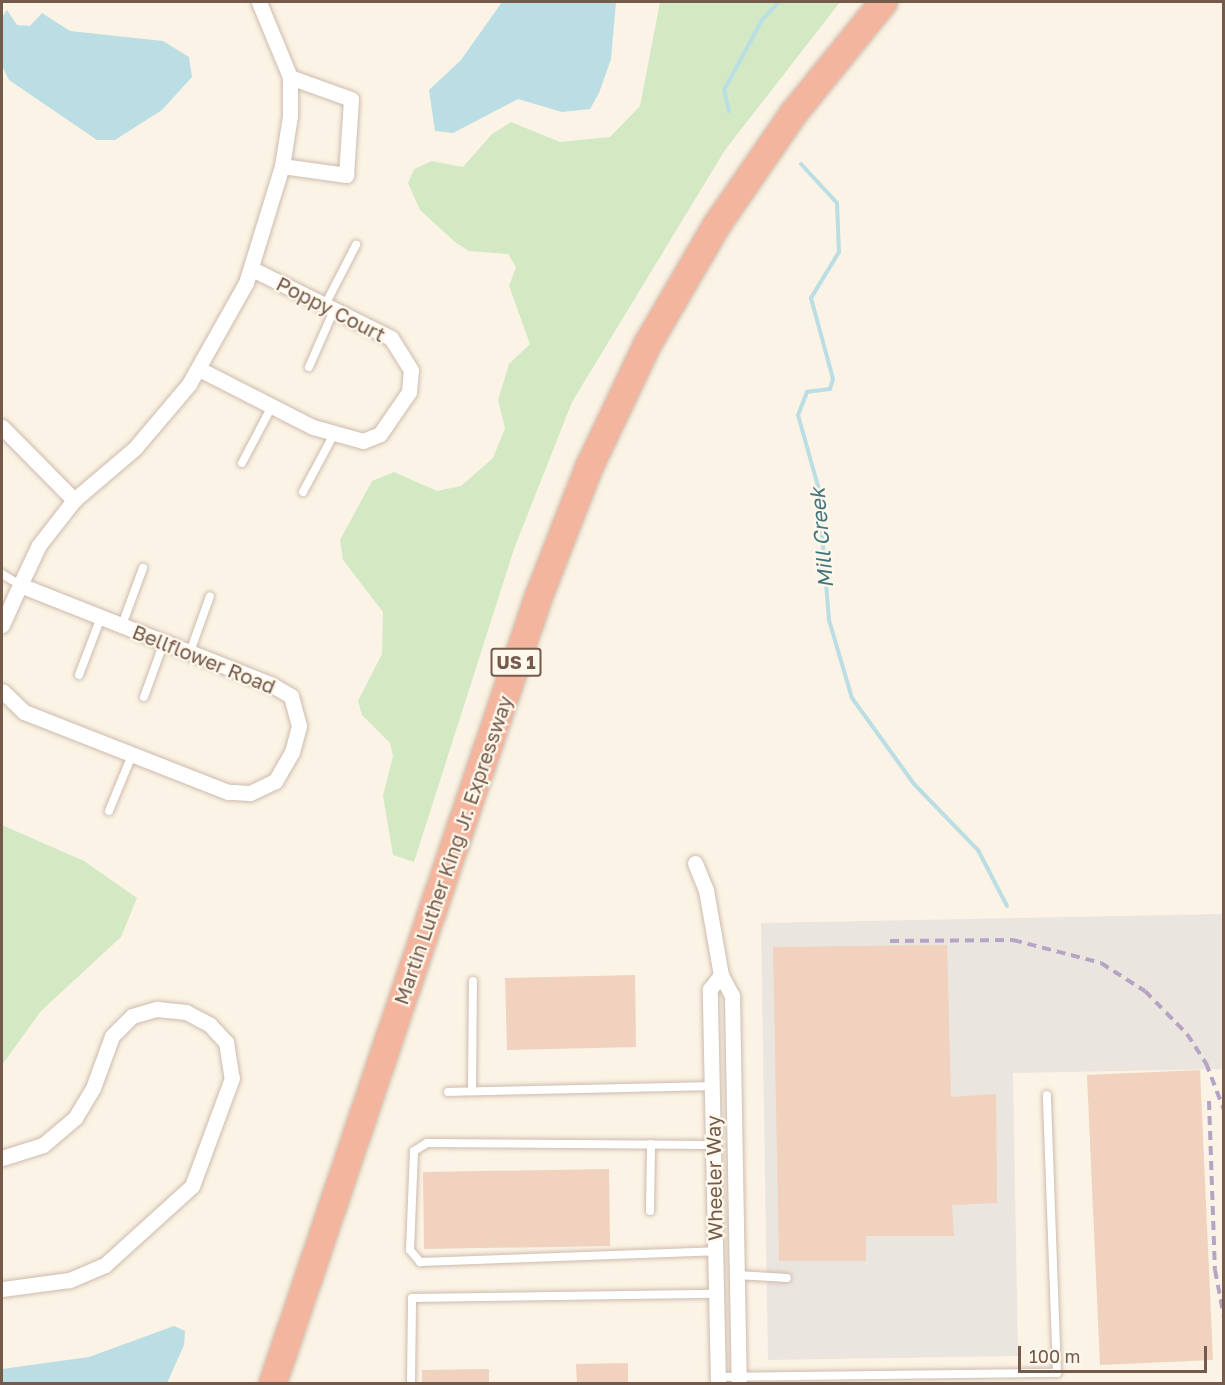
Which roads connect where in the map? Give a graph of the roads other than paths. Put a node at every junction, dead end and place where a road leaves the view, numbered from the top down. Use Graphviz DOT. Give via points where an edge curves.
graph roads {
  1 [pos="259,2"];
  2 [pos="862,2"];
  3 [pos="883,2"];
  4 [pos="290,77"];
  5 [pos="282,166"];
  6 [pos="356,245"];
  7 [pos="252,270"];
  8 [pos="329,308"];
  9 [pos="309,367"];
  10 [pos="199,369"];
  11 [pos="272,406"];
  12 [pos="2,427"];
  13 [pos="334,434"];
  14 [pos="242,463"];
  15 [pos="303,492"];
  16 [pos="74,500"];
  17 [pos="143,568"];
  18 [pos="2,574"];
  19 [pos="20,585"];
  20 [pos="210,596"];
  21 [pos="101,617"];
  22 [pos="2,625"];
  23 [pos="122,625"];
  24 [pos="164,642"];
  25 [pos="189,652"];
  26 [pos="79,675"];
  27 [pos="2,691"];
  28 [pos="144,697"];
  29 [pos="132,754"];
  30 [pos="109,811"];
  31 [pos="695,863"];
  32 [pos="721,975"];
  33 [pos="472,981"];
  34 [pos="712,1086"];
  35 [pos="448,1092"];
  36 [pos="472,1092"];
  37 [pos="1047,1095"];
  38 [pos="651,1144"];
  39 [pos="714,1145"];
  40 [pos="2,1158"];
  41 [pos="650,1211"];
  42 [pos="716,1251"];
  43 [pos="737,1275"];
  44 [pos="787,1278"];
  45 [pos="2,1289"];
  46 [pos="716,1294"];
  47 [pos="718,1380"];
  48 [pos="739,1380"];
  49 [pos="255,1383"];
  50 [pos="272,1383"];
  51 [pos="411,1383"];
  1 -- 4 [label="street"];
  2 -- 49 [label="highway, Martin Luther King Jr. Expressway / US 1" via="780,103 709,207 634,334 579,449 524,589"];
  3 -- 50 [label="highway, Martin Luther King Jr. Expressway / US 1" via="793,113 722,215 648,342 589,466 539,594"];
  4 -- 5 [label="street"];
  4 -- 5 [label="street" via="351,99 346,175"];
  5 -- 7 [label="street"];
  6 -- 8 [label="lane"];
  7 -- 8 [label="street, Poppy Court"];
  7 -- 10 [label="street"];
  8 -- 9 [label="lane"];
  8 -- 13 [label="street, Poppy Court" via="391,338 411,370 409,392 380,434 363,441"];
  10 -- 11 [label="street, Poppy Court"];
  10 -- 16 [label="street" via="135,448"];
  11 -- 13 [label="street, Poppy Court"];
  11 -- 14 [label="lane"];
  12 -- 16 [label="street"];
  13 -- 15 [label="lane"];
  16 -- 19 [label="street" via="39,545"];
  17 -- 23 [label="lane"];
  18 -- 19 [label="lane"];
  19 -- 21 [label="street, Bellflower Road"];
  19 -- 22 [label="street"];
  20 -- 25 [label="lane"];
  21 -- 23 [label="street, Bellflower Road"];
  21 -- 26 [label="lane"];
  23 -- 24 [label="street, Bellflower Road"];
  24 -- 25 [label="street, Bellflower Road"];
  24 -- 28 [label="lane"];
  25 -- 29 [label="street, Bellflower Road" via="291,696 299,726 284,769 265,789 228,792"];
  27 -- 29 [label="street, Bellflower Road" via="24,712"];
  29 -- 30 [label="lane"];
  31 -- 32 [label="street, Wheeler Way" via="706,890"];
  32 -- 34 [label="street, Wheeler Way" via="710,989"];
  32 -- 43 [label="street, Wheeler Way" via="732,996"];
  33 -- 36 [label="lane"];
  34 -- 36 [label="lane"];
  34 -- 39 [label="street, Wheeler Way"];
  35 -- 36 [label="lane"];
  37 -- 48 [label="lane" via="1057,1373"];
  38 -- 39 [label="lane"];
  38 -- 41 [label="lane"];
  38 -- 42 [label="lane" via="427,1143 414,1151 410,1250 420,1262"];
  39 -- 42 [label="street, Wheeler Way"];
  40 -- 45 [label="street" via="43,1145 75,1118 93,1089 112,1036 132,1016 157,1009 186,1012 210,1025 226,1042 232,1077 192,1186 105,1264 69,1280"];
  42 -- 46 [label="street, Wheeler Way"];
  43 -- 44 [label="lane"];
  43 -- 48 [label="street, Wheeler Way"];
  46 -- 47 [label="street, Wheeler Way"];
  46 -- 51 [label="lane" via="412,1298"];
  47 -- 48 [label="lane"];
}
